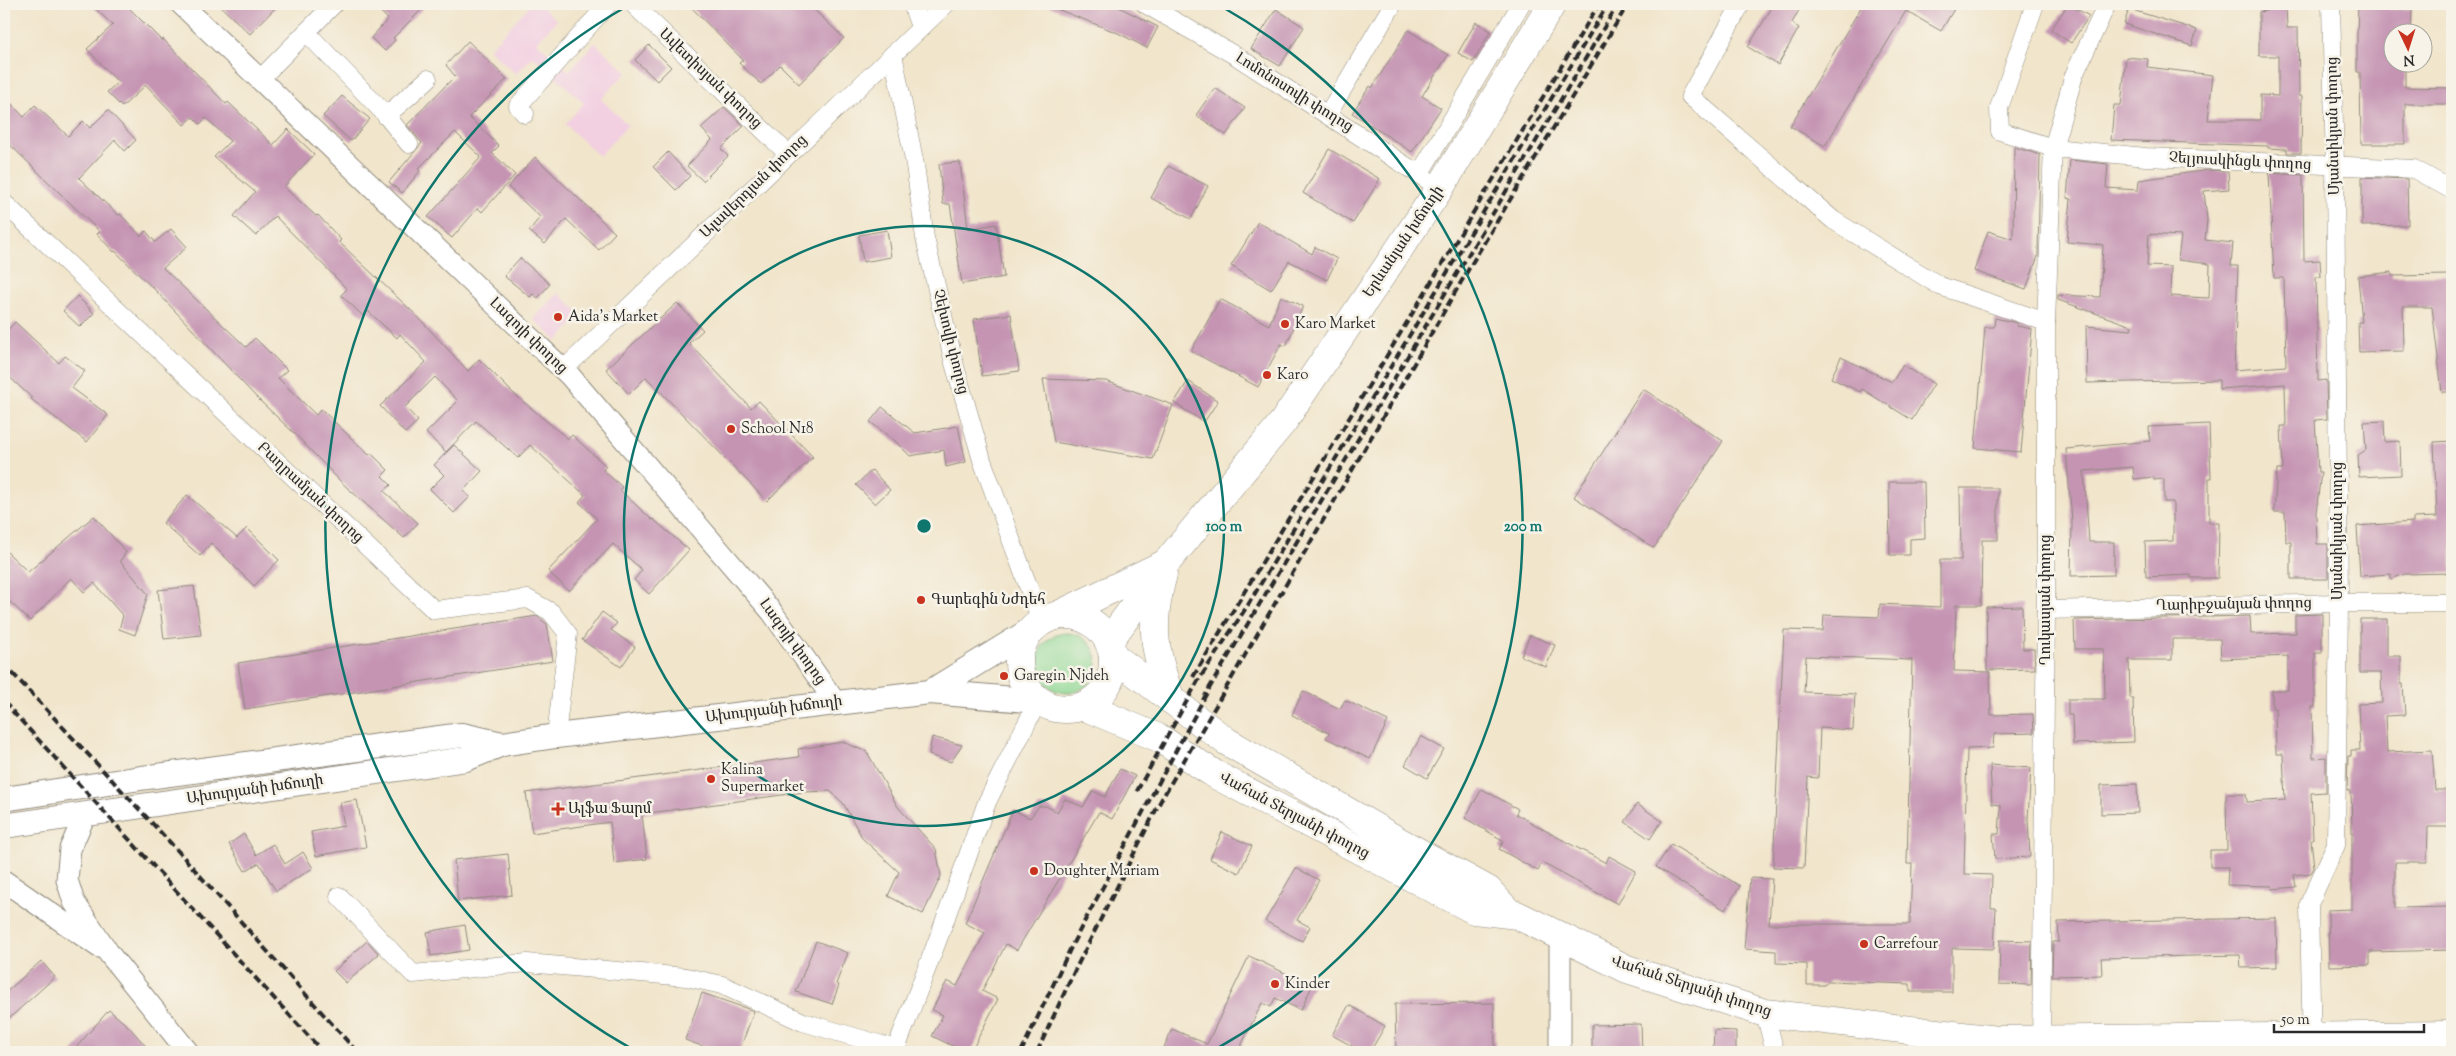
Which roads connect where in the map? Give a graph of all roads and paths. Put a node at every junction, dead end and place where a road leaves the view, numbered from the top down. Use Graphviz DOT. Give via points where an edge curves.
graph roads {
  1 [pos="181,4"];
  2 [pos="334,4"];
  3 [pos="608,4"];
  4 [pos="633,4"];
  5 [pos="912,4"];
  6 [pos="946,4"];
  7 [pos="1144,4"];
  8 [pos="1393,4"];
  9 [pos="1521,4"];
  10 [pos="1552,4"];
  11 [pos="1741,4"];
  12 [pos="2035,4"];
  13 [pos="2107,4"];
  14 [pos="2331,4"];
  15 [pos="920,28"];
  16 [pos="306,32"];
  17 [pos="893,54"];
  18 [pos="428,79"];
  19 [pos="258,80"];
  20 [pos="525,114"];
  21 [pos="1328,114"];
  22 [pos="386,116"];
  23 [pos="409,144"];
  24 [pos="2053,148"];
  25 [pos="788,154"];
  26 [pos="2335,166"];
  27 [pos="1430,180"];
  28 [pos="2452,190"];
  29 [pos="4,203"];
  30 [pos="2046,322"];
  31 [pos="563,370"];
  32 [pos="1166,563"];
  33 [pos="2339,603"];
  34 [pos="2452,603"];
  35 [pos="2046,610"];
  36 [pos="1042,623"];
  37 [pos="1111,648"];
  38 [pos="930,692"];
  39 [pos="1171,700"];
  40 [pos="1038,701"];
  41 [pos="836,703"];
  42 [pos="1083,706"];
  43 [pos="556,736"];
  44 [pos="502,744"];
  45 [pos="4,799"];
  46 [pos="85,815"];
  47 [pos="4,826"];
  48 [pos="4,881"];
  49 [pos="339,896"];
  50 [pos="1509,913"];
  51 [pos="1560,938"];
  52 [pos="110,955"];
  53 [pos="1765,1013"];
  54 [pos="2452,1035"];
  55 [pos="2312,1044"];
  56 [pos="2041,1047"];
  57 [pos="188,1052"];
  58 [pos="1560,1052"];
  59 [pos="1775,1052"];
  1 -- 19 [label="street, Լազոյի փողոց"];
  2 -- 16 [label="street"];
  3 -- 20 [label="street" via="518,106"];
  4 -- 25 [label="street, Ավետիսյան փողոց"];
  5 -- 15 [label="street"];
  6 -- 15 [label="street, Ալավերդյան փողոց"];
  7 -- 21 [label="street, Լոմոնոսովի փողոց" via="1236,56"];
  8 -- 21 [label="street"];
  9 -- 27 [label="street"];
  10 -- 27 [label="highway, Երևանյան խճուղի"];
  11 -- 30 [label="street" via="1690,96 1833,220 1940,286"];
  12 -- 24 [label="street" via="1999,108 2000,131"];
  13 -- 24 [label="street, Ղուկասյան փողոց" via="2074,75"];
  14 -- 26 [label="street, Մյանսիկյան փողոց"];
  15 -- 17 [label="street, Ալավերդյան փողոց"];
  16 -- 19 [label="street"];
  16 -- 22 [label="street"];
  17 -- 25 [label="street, Ալավերդյան փողոց"];
  17 -- 36 [label="street, Չեխովի փողոց" via="915,165 925,238 954,363 982,460"];
  18 -- 22 [label="street"];
  19 -- 31 [label="street, Լազոյի փողոց"];
  21 -- 27 [label="street, Լոմոնոսովի փողոց"];
  22 -- 23 [label="street"];
  24 -- 26 [label="street, Չելյուսկինցև փողոց" via="2146,157"];
  24 -- 30 [label="street, Ղուկասյան փողոց"];
  25 -- 31 [label="street, Ալավերդյան փողոց"];
  26 -- 28 [label="street, Չելյուսկինցև փողոց" via="2414,170"];
  26 -- 33 [label="street, Մյանսիկյան փողոց"];
  27 -- 32 [label="highway, Երևանյան խճուղի" via="1283,422"];
  29 -- 43 [label="street, Բաղրամյան փողոց" via="434,610 528,600 551,612 568,634"];
  30 -- 35 [label="street, Ղուկասյան փողոց"];
  31 -- 41 [label="street, Լազոյի փողոց" via="772,612"];
  32 -- 36 [label="highway, Երևանյան խճուղի"];
  32 -- 37 [label="highway, Երևանյան խճուղի"];
  32 -- 39 [label="highway" via="1157,596 1154,642"];
  33 -- 34 [label="street, Ղարիբջանյան փողոց"];
  33 -- 35 [label="street, Ղարիբջանյան փողոց"];
  33 -- 55 [label="street, Մյանսիկյան փողոց" via="2336,845 2309,904"];
  35 -- 56 [label="street, Ղուկասյան փողոց"];
  36 -- 37 [label="highway" via="1086,619 1099,628"];
  36 -- 38 [label="main road, Ախուրյանի խճուղի"];
  36 -- 40 [label="highway" via="1021,645 1018,660 1020,676"];
  37 -- 39 [label="highway, Վահան Տերյանի փողոց"];
  37 -- 42 [label="highway" via="1112,671 1107,686"];
  38 -- 40 [label="main road"];
  38 -- 41 [label="main road, Ախուրյանի խճուղի"];
  39 -- 50 [label="highway, Վահան Տերյանի փողոց" via="1226,741 1488,890"];
  40 -- 42 [label="highway" via="1052,708"];
  40 -- 49 [label="street" via="987,802 942,932 896,1049 803,1022 722,985 686,977 527,963 413,974"];
  41 -- 43 [label="main road, Ախուրյանի խճուղի"];
  42 -- 50 [label="highway, Վահան Տերյանի փողոց" via="1159,738 1216,774 1474,910"];
  43 -- 44 [label="main road, Ախուրյանի խճուղի"];
  44 -- 45 [label="main road, Ախուրյանի խճուղի" via="462,734"];
  44 -- 46 [label="main road, Ախուրյանի խճուղի" via="466,759"];
  46 -- 47 [label="main road, Ախուրյանի խճուղի"];
  46 -- 52 [label="street" via="70,849 67,880 74,902"];
  48 -- 52 [label="street"];
  50 -- 51 [label="highway, Վահան Տերյանի փողոց"];
  51 -- 53 [label="highway, Վահան Տերյանի փողոց" via="1627,969"];
  51 -- 58 [label="street"];
  52 -- 57 [label="street"];
  53 -- 56 [label="highway, Վահան Տերյանի փողոց"];
  53 -- 59 [label="street"];
  54 -- 55 [label="highway, Վահան Տերյանի փողոց"];
  55 -- 56 [label="highway, Վահան Տերյանի փողոց"];
}
